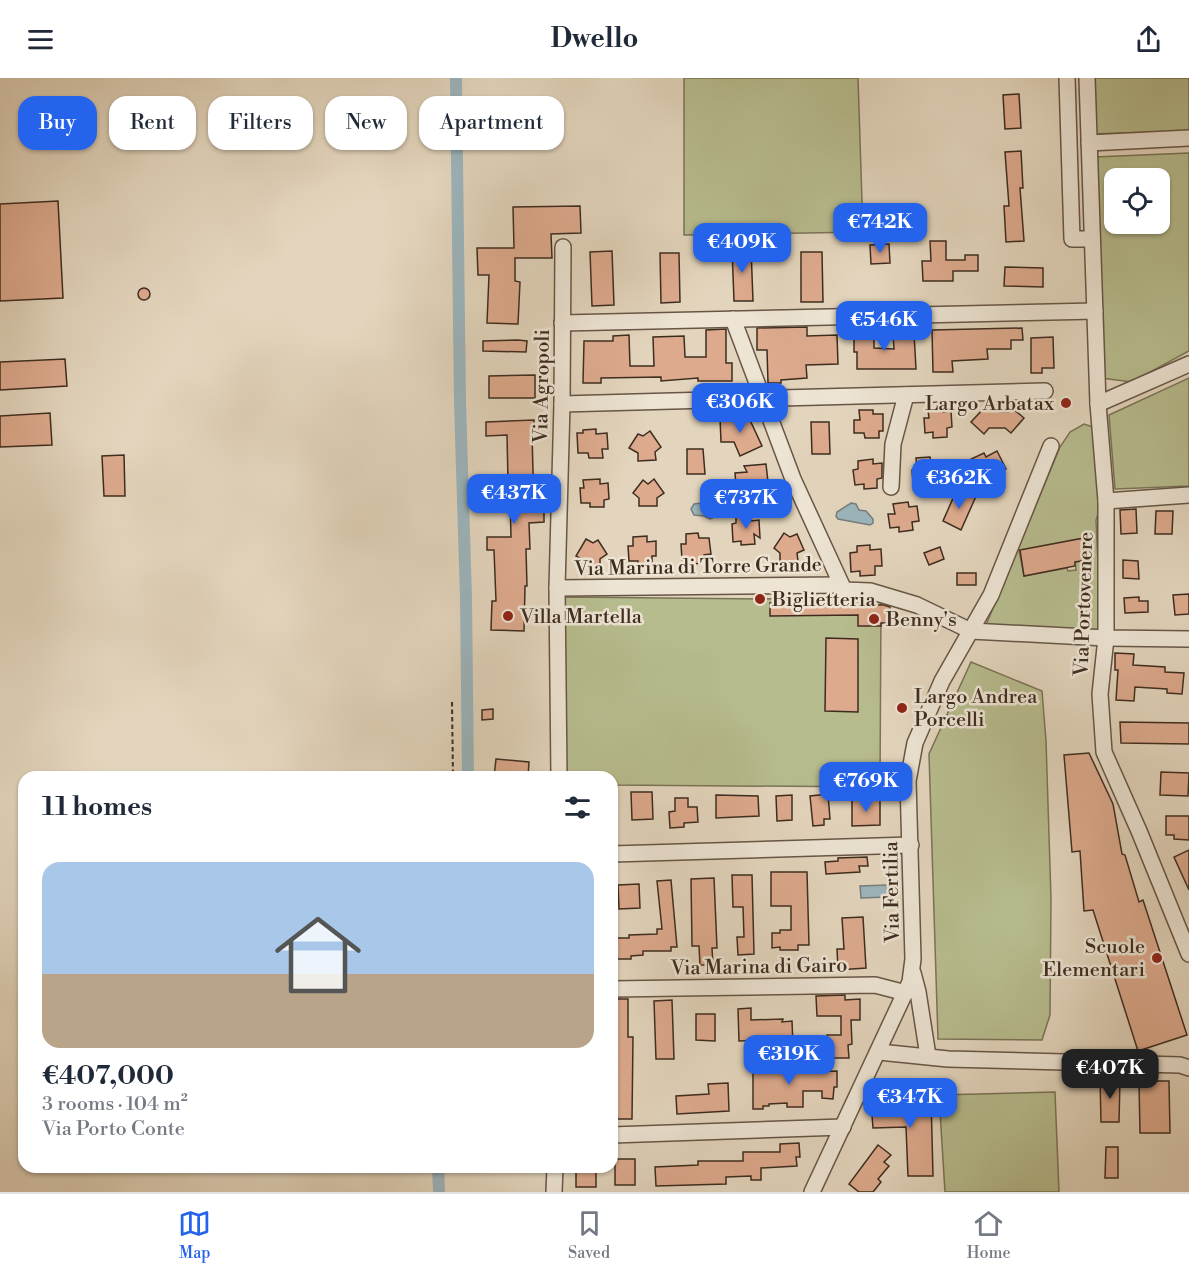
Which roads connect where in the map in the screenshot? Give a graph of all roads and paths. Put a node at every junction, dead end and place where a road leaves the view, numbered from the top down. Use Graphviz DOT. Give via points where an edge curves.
graph roads {
  1 [pos="1067,78"];
  2 [pos="1087,78"];
  3 [pos="1068,126"];
  4 [pos="1089,126"];
  5 [pos="1189,138"];
  6 [pos="1090,149"];
  7 [pos="1069,156"];
  8 [pos="1092,239"];
  9 [pos="563,247"];
  10 [pos="1095,311"];
  11 [pos="733,319"];
  12 [pos="562,323"];
  13 [pos="1189,364"];
  14 [pos="1045,391"];
  15 [pos="906,395"];
  16 [pos="764,398"];
  17 [pos="562,404"];
  18 [pos="1098,404"];
  19 [pos="1051,446"];
  20 [pos="891,487"];
  21 [pos="1189,495"];
  22 [pos="1106,501"];
  23 [pos="557,588"];
  24 [pos="842,588"];
  25 [pos="971,631"];
  26 [pos="1106,638"];
  27 [pos="1189,639"];
  28 [pos="452,702"];
  29 [pos="453,771"];
  30 [pos="559,771"];
  31 [pos="911,845"];
  32 [pos="618,854"];
  33 [pos="1189,954"];
  34 [pos="912,971"];
  35 [pos="618,989"];
  36 [pos="906,993"];
  37 [pos="879,1052"];
  38 [pos="928,1056"];
  39 [pos="1184,1066"];
  40 [pos="843,1127"];
  41 [pos="618,1136"];
  42 [pos="555,1173"];
  43 [pos="815,1191"];
  44 [pos="554,1192"];
  1 -- 3 [label="street"];
  2 -- 4 [label="street, Via Portovenere"];
  3 -- 4 [label="street"];
  3 -- 7 [label="street"];
  4 -- 6 [label="street, Via Portovenere"];
  5 -- 6 [label="street"];
  6 -- 7 [label="street"];
  6 -- 8 [label="street, Via Portovenere"];
  7 -- 8 [label="street" via="1072,239"];
  8 -- 10 [label="street, Via Portovenere"];
  9 -- 12 [label="street, Via Agropoli"];
  10 -- 11 [label="street"];
  10 -- 18 [label="street, Via Portovenere"];
  11 -- 12 [label="street"];
  11 -- 16 [label="street"];
  12 -- 17 [label="street, Via Agropoli"];
  13 -- 18 [label="street"];
  14 -- 15 [label="street"];
  15 -- 16 [label="street"];
  15 -- 20 [label="street" via="893,444"];
  16 -- 17 [label="street"];
  16 -- 24 [label="street" via="793,479"];
  17 -- 23 [label="street, Via Agropoli"];
  18 -- 22 [label="street, Via Portovenere"];
  19 -- 25 [label="street, Via Fertilia" via="991,595"];
  21 -- 22 [label="street"];
  22 -- 26 [label="street, Via Portovenere"];
  23 -- 24 [label="street, Via Marina di Torre Grande"];
  23 -- 30 [label="street, Via Agropoli"];
  24 -- 25 [label="street, Via Marina di Torre Grande" via="874,592 917,605"];
  25 -- 26 [label="street"];
  25 -- 31 [label="street, Via Fertilia" via="942,681 915,743 908,781"];
  26 -- 27 [label="street"];
  26 -- 33 [label="street, Via Portovenere" via="1100,694 1104,752"];
  28 -- 29 [label="path"];
  31 -- 32 [label="street"];
  31 -- 34 [label="street, Via Fertilia"];
  34 -- 36 [label="street"];
  34 -- 38 [label="street"];
  35 -- 36 [label="street, Via Marina di Gairo" via="875,985"];
  36 -- 37 [label="street"];
  37 -- 38 [label="street"];
  37 -- 40 [label="street"];
  38 -- 39 [label="street"];
  40 -- 41 [label="street"];
  40 -- 43 [label="street"];
  42 -- 44 [label="street"];
}
